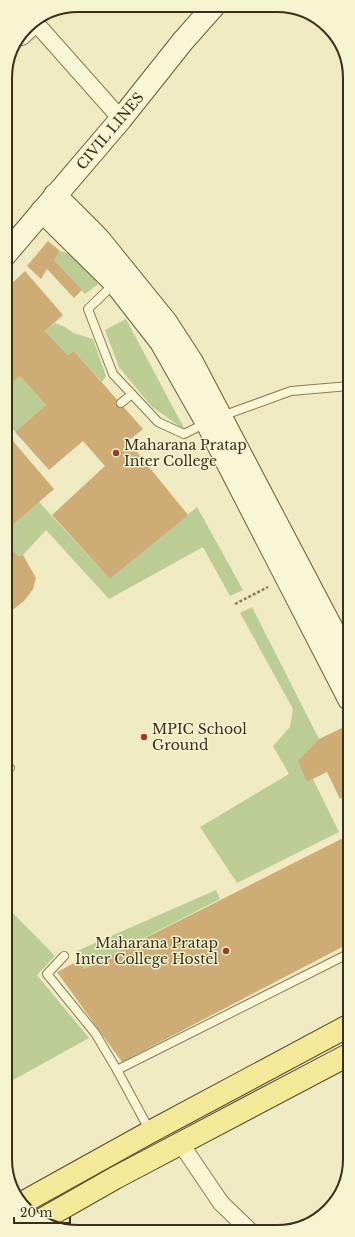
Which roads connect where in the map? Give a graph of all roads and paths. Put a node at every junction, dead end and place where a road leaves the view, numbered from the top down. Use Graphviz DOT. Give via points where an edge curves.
graph roads {
  1 [pos="209,12"];
  2 [pos="38,26"];
  3 [pos="121,119"];
  4 [pos="49,203"];
  5 [pos="12,247"];
  6 [pos="120,278"];
  7 [pos="343,387"];
  8 [pos="132,394"];
  9 [pos="121,403"];
  10 [pos="214,420"];
  11 [pos="287,578"];
  12 [pos="235,604"];
  13 [pos="343,650"];
  14 [pos="343,687"];
  15 [pos="64,956"];
  16 [pos="343,957"];
  17 [pos="343,1030"];
  18 [pos="343,1058"];
  19 [pos="117,1070"];
  20 [pos="150,1132"];
  21 [pos="172,1148"];
  22 [pos="27,1200"];
  23 [pos="47,1217"];
  24 [pos="244,1225"];
  1 -- 3 [label="main road, CIVIL LINES"];
  2 -- 3 [label="street"];
  3 -- 4 [label="main road, CIVIL LINES"];
  4 -- 5 [label="main road, CIVIL LINES"];
  4 -- 6 [label="main road"];
  6 -- 8 [label="lane" via="88,309 113,374"];
  6 -- 10 [label="main road"];
  7 -- 10 [label="lane" via="291,391"];
  8 -- 9 [label="lane"];
  8 -- 10 [label="lane" via="158,422 184,434"];
  10 -- 11 [label="main road"];
  10 -- 13 [label="main road"];
  11 -- 12 [label="path"];
  11 -- 14 [label="main road"];
  15 -- 19 [label="lane" via="47,974 95,1033"];
  16 -- 19 [label="lane"];
  17 -- 20 [label="main road"];
  18 -- 21 [label="main road"];
  19 -- 20 [label="lane"];
  20 -- 21 [label="main road"];
  20 -- 22 [label="main road"];
  21 -- 23 [label="main road"];
  21 -- 24 [label="street"];
}
